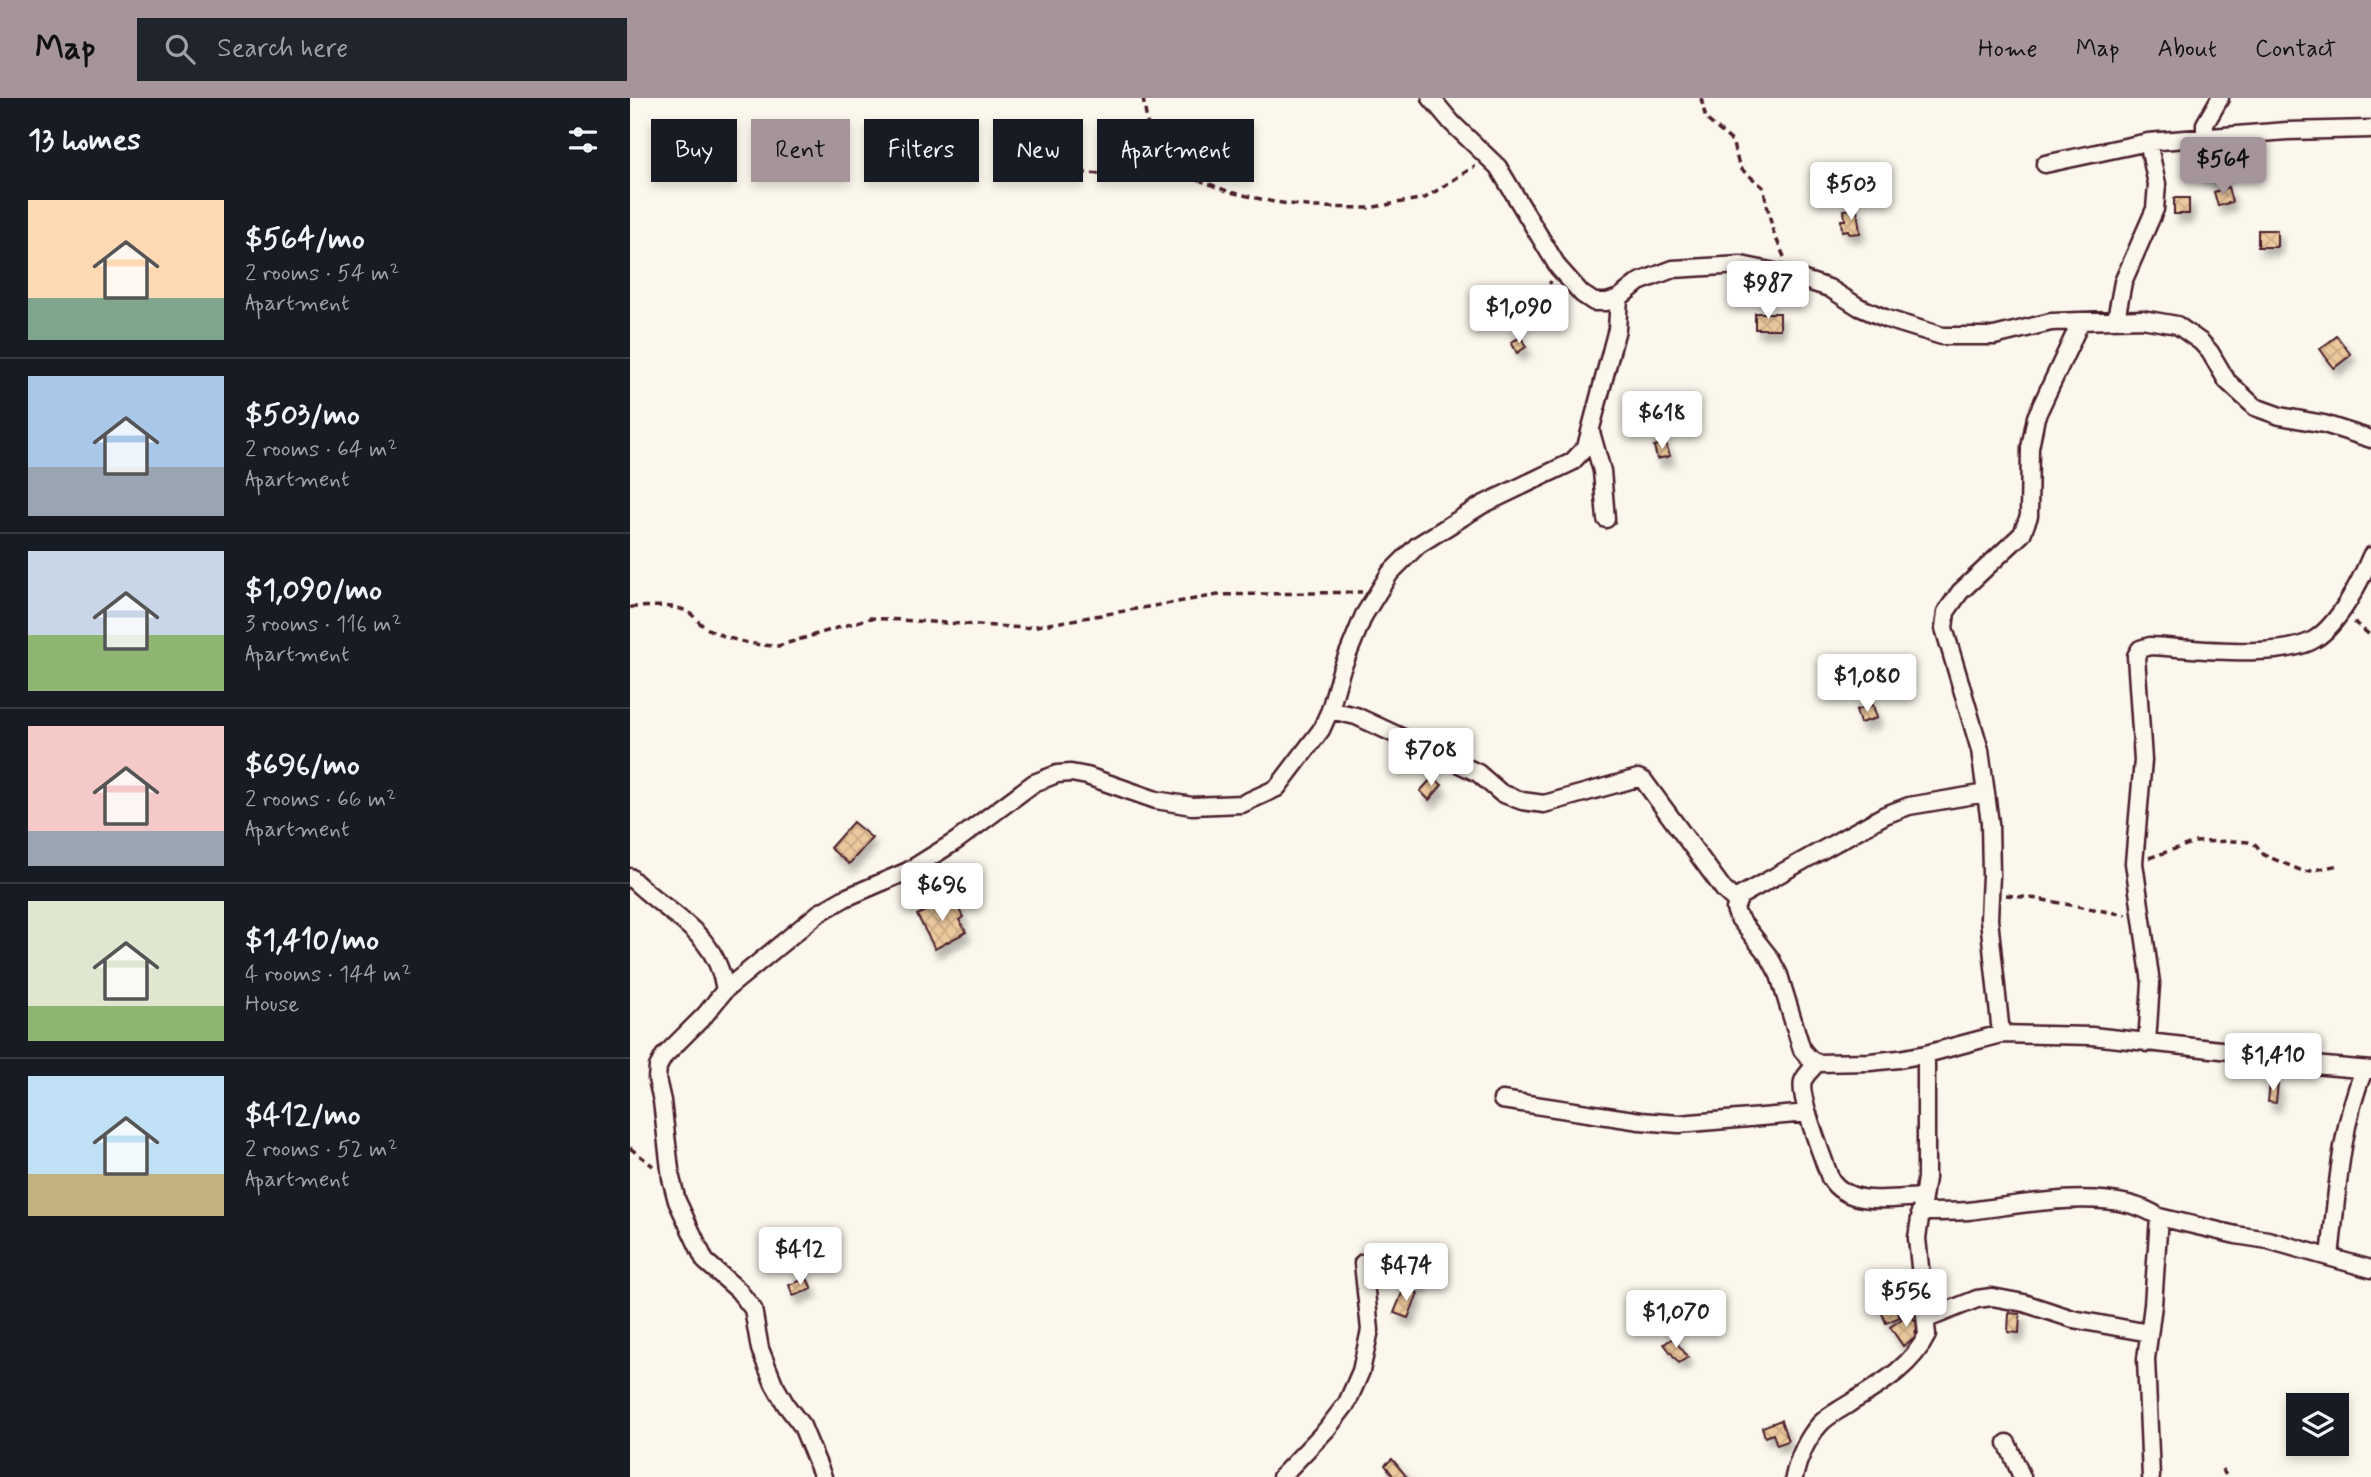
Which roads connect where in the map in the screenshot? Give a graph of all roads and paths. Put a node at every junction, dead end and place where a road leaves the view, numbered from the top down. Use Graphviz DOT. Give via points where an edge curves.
graph roads {
  1 [pos="1143,98"];
  2 [pos="1431,98"];
  3 [pos="1701,98"];
  4 [pos="2220,98"];
  5 [pos="1147,119"];
  6 [pos="2371,129"];
  7 [pos="2205,139"];
  8 [pos="2148,142"];
  9 [pos="1488,156"];
  10 [pos="2045,164"];
  11 [pos="1204,182"];
  12 [pos="1558,267"];
  13 [pos="1789,275"];
  14 [pos="1619,298"];
  15 [pos="2116,319"];
  16 [pos="2081,321"];
  17 [pos="1528,327"];
  18 [pos="1591,432"];
  19 [pos="2371,439"];
  20 [pos="1606,519"];
  21 [pos="2371,555"];
  22 [pos="1378,591"];
  23 [pos="630,607"];
  24 [pos="2341,611"];
  25 [pos="2371,636"];
  26 [pos="1330,710"];
  27 [pos="1986,793"];
  28 [pos="2134,863"];
  29 [pos="2339,865"];
  30 [pos="630,877"];
  31 [pos="1990,893"];
  32 [pos="1737,902"];
  33 [pos="2141,918"];
  34 [pos="725,990"];
  35 [pos="2001,1034"];
  36 [pos="2147,1043"];
  37 [pos="1926,1055"];
  38 [pos="1817,1063"];
  39 [pos="2367,1070"];
  40 [pos="1502,1100"];
  41 [pos="1808,1113"];
  42 [pos="630,1148"];
  43 [pos="671,1178"];
  44 [pos="1921,1205"];
  45 [pos="2159,1217"];
  46 [pos="2330,1257"];
  47 [pos="1363,1263"];
  48 [pos="2371,1269"];
  49 [pos="1927,1319"];
  50 [pos="2148,1333"];
  51 [pos="2007,1443"];
  52 [pos="2222,1469"];
  53 [pos="823,1477"];
  54 [pos="1282,1477"];
  55 [pos="1794,1477"];
  56 [pos="2022,1477"];
  57 [pos="2151,1477"];
  58 [pos="2227,1477"];
  1 -- 5 [label="path"];
  2 -- 9 [label="street"];
  3 -- 13 [label="path" via="1706,119 1732,141 1741,168 1763,187"];
  4 -- 7 [label="street" via="2204,124"];
  6 -- 7 [label="street"];
  7 -- 8 [label="street"];
  8 -- 10 [label="street"];
  8 -- 15 [label="street" via="2157,184 2155,209 2123,282"];
  9 -- 11 [label="path" via="1425,198 1369,208 1274,202"];
  9 -- 12 [label="street" via="1508,180"];
  12 -- 14 [label="street" via="1594,302"];
  12 -- 17 [label="path"];
  13 -- 14 [label="street" via="1741,265 1673,269 1639,282"];
  13 -- 16 [label="street" via="1829,288 1888,319 1942,336 1994,336 2051,322"];
  14 -- 18 [label="street" via="1617,329"];
  15 -- 16 [label="street"];
  15 -- 19 [label="street" via="2177,325 2210,352 2227,381 2255,407"];
  16 -- 27 [label="street" via="2036,417 2027,526 1960,592 1947,612 1944,628 1980,750"];
  18 -- 20 [label="street" via="1602,471"];
  18 -- 22 [label="street" via="1586,447 1572,462 1482,505 1418,545"];
  21 -- 24 [label="street"];
  22 -- 23 [label="path" via="1219,596 1025,628 870,618 778,646 717,633 687,610"];
  22 -- 26 [label="street" via="1341,671"];
  24 -- 25 [label="path"];
  24 -- 28 [label="street" via="2333,624 2299,647 2140,649 2135,668 2143,760"];
  26 -- 32 [label="street" via="1356,716 1457,763 1501,793 1522,801 1544,804 1637,778 1644,781"];
  26 -- 34 [label="street" via="1321,730 1276,788 1242,804 1192,806 1156,800 1071,774 1034,783 908,871 819,913"];
  27 -- 31 [label="street"];
  27 -- 32 [label="street" via="1909,806 1885,815 1745,893"];
  28 -- 29 [label="path" via="2195,842 2233,841 2256,845 2264,855 2305,872"];
  28 -- 33 [label="street"];
  30 -- 34 [label="street" via="701,937 717,958"];
  31 -- 33 [label="path"];
  31 -- 35 [label="street"];
  32 -- 38 [label="street" via="1738,917 1779,975 1802,1050"];
  33 -- 36 [label="street" via="2151,983"];
  34 -- 43 [label="street" via="658,1068"];
  35 -- 36 [label="street" via="2092,1036"];
  35 -- 37 [label="street"];
  36 -- 39 [label="street"];
  37 -- 38 [label="street"];
  37 -- 44 [label="street" via="1926,1178"];
  38 -- 41 [label="street" via="1803,1080"];
  39 -- 46 [label="street" via="2355,1090 2345,1136"];
  40 -- 41 [label="street" via="1679,1124"];
  41 -- 44 [label="street" via="1836,1188 1849,1195"];
  42 -- 43 [label="path"];
  43 -- 53 [label="street" via="705,1261 753,1309 760,1349 774,1384 802,1426"];
  44 -- 45 [label="street" via="1965,1211 2076,1200 2132,1205"];
  44 -- 49 [label="street" via="1918,1249"];
  45 -- 46 [label="street"];
  45 -- 50 [label="street"];
  46 -- 48 [label="street"];
  47 -- 54 [label="street" via="1370,1330 1361,1371 1347,1403"];
  49 -- 50 [label="street" via="1992,1297"];
  49 -- 55 [label="street" via="1921,1348 1886,1380 1822,1422 1808,1441"];
  50 -- 57 [label="street"];
  51 -- 56 [label="street"];
  52 -- 58 [label="path"];
}
